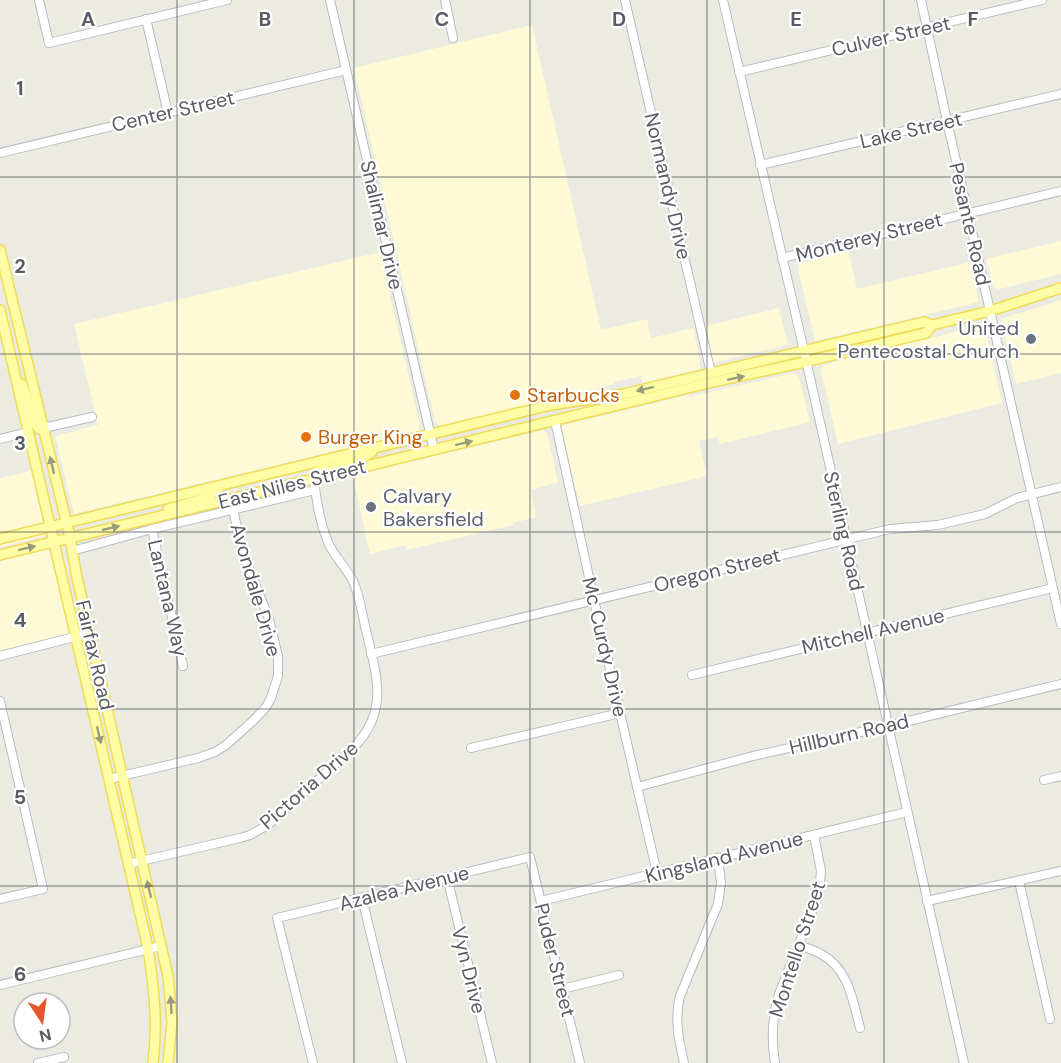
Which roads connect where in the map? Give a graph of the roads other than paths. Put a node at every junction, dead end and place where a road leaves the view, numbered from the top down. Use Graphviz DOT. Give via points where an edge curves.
graph roads {
  1 [pos="39,0"];
  2 [pos="227,0"];
  3 [pos="330,0"];
  4 [pos="445,0"];
  5 [pos="625,0"];
  6 [pos="723,0"];
  7 [pos="921,0"];
  8 [pos="1042,0"];
  9 [pos="146,19"];
  10 [pos="927,28"];
  11 [pos="453,38"];
  12 [pos="346,70"];
  13 [pos="739,72"];
  14 [pos="1061,94"];
  15 [pos="168,113"];
  16 [pos="947,122"];
  17 [pos="0,153"];
  18 [pos="760,165"];
  19 [pos="1061,191"];
  20 [pos="968,213"];
  21 [pos="0,250"];
  22 [pos="782,258"];
  23 [pos="1061,288"];
  24 [pos="0,310"];
  25 [pos="990,310"];
  26 [pos="932,326"];
  27 [pos="804,351"];
  28 [pos="806,362"];
  29 [pos="13,368"];
  30 [pos="711,373"];
  31 [pos="617,395"];
  32 [pos="656,396"];
  33 [pos="92,417"];
  34 [pos="555,421"];
  35 [pos="43,428"];
  36 [pos="28,432"];
  37 [pos="430,435"];
  38 [pos="0,439"];
  39 [pos="382,446"];
  40 [pos="434,450"];
  41 [pos="314,479"];
  42 [pos="221,485"];
  43 [pos="1061,487"];
  44 [pos="315,490"];
  45 [pos="1032,494"];
  46 [pos="233,510"];
  47 [pos="150,518"];
  48 [pos="66,522"];
  49 [pos="51,526"];
  50 [pos="152,530"];
  51 [pos="70,537"];
  52 [pos="0,538"];
  53 [pos="845,539"];
  54 [pos="54,541"];
  55 [pos="72,551"];
  56 [pos="0,555"];
  57 [pos="1053,588"];
  58 [pos="594,600"];
  59 [pos="1061,624"];
  60 [pos="90,633"];
  61 [pos="867,633"];
  62 [pos="77,637"];
  63 [pos="371,654"];
  64 [pos="0,656"];
  65 [pos="183,666"];
  66 [pos="692,675"];
  67 [pos="1061,684"];
  68 [pos="0,701"];
  69 [pos="620,712"];
  70 [pos="888,726"];
  71 [pos="471,748"];
  72 [pos="123,776"];
  73 [pos="1061,776"];
  74 [pos="109,779"];
  75 [pos="1044,780"];
  76 [pos="637,786"];
  77 [pos="907,812"];
  78 [pos="814,835"];
  79 [pos="530,857"];
  80 [pos="718,858"];
  81 [pos="142,861"];
  82 [pos="128,864"];
  83 [pos="1061,871"];
  84 [pos="657,873"];
  85 [pos="447,877"];
  86 [pos="1018,881"];
  87 [pos="362,898"];
  88 [pos="0,899"];
  89 [pos="541,901"];
  90 [pos="927,901"];
  91 [pos="799,945"];
  92 [pos="162,946"];
  93 [pos="148,948"];
  94 [pos="619,975"];
  95 [pos="0,986"];
  96 [pos="562,989"];
  97 [pos="1050,1019"];
  98 [pos="860,1029"];
  99 [pos="64,1057"];
  100 [pos="38,1063"];
  101 [pos="153,1063"];
  102 [pos="168,1063"];
  103 [pos="313,1063"];
  104 [pos="402,1063"];
  105 [pos="492,1063"];
  106 [pos="580,1063"];
  107 [pos="684,1063"];
  108 [pos="775,1063"];
  109 [pos="964,1063"];
  1 -- 9 [label="street" via="49,43"];
  2 -- 9 [label="street"];
  3 -- 12 [label="street, Shalimar Drive"];
  4 -- 11 [label="street"];
  5 -- 30 [label="street, Normandy Drive"];
  6 -- 13 [label="street, Sterling Road"];
  7 -- 10 [label="street, Pesante Road"];
  8 -- 10 [label="street, Culver Street"];
  9 -- 15 [label="street"];
  10 -- 13 [label="street, Culver Street"];
  10 -- 16 [label="street, Pesante Road"];
  12 -- 15 [label="street, Center Street"];
  12 -- 37 [label="street, Shalimar Drive"];
  13 -- 18 [label="street, Sterling Road"];
  14 -- 16 [label="street, Lake Street"];
  15 -- 17 [label="street, Center Street"];
  16 -- 18 [label="street, Lake Street"];
  16 -- 20 [label="street, Pesante Road"];
  18 -- 22 [label="street, Sterling Road"];
  19 -- 20 [label="street, Monterey Street"];
  20 -- 22 [label="street, Monterey Street"];
  20 -- 25 [label="street, Pesante Road"];
  21 -- 35 [label="main road, Fairfax Road"];
  22 -- 27 [label="street, Sterling Road"];
  23 -- 25 [label="main road, East Niles Street"];
  24 -- 29 [label="main road, Fairfax Road"];
  25 -- 26 [label="main road, East Niles Street"];
  25 -- 45 [label="street, Pesante Road"];
  26 -- 27 [label="main road, East Niles Street" via="924,322"];
  26 -- 28 [label="main road, East Niles Street" via="926,333"];
  27 -- 28 [label="street, Sterling Road"];
  27 -- 30 [label="main road, East Niles Street"];
  32 -- 28 [label="main road, East Niles Street, one-way"];
  28 -- 53 [label="street, Sterling Road"];
  29 -- 35 [label="main road" via="36,425"];
  29 -- 36 [label="main road, Fairfax Road"];
  30 -- 31 [label="main road, East Niles Street, one-way"];
  30 -- 32 [label="main road" via="709,378"];
  31 -- 34 [label="main road" via="608,402 558,415"];
  31 -- 37 [label="main road, East Niles Street" via="551,405"];
  32 -- 34 [label="main road, East Niles Street"];
  33 -- 35 [label="street"];
  40 -- 34 [label="main road, East Niles Street, one-way"];
  34 -- 58 [label="street, Mc Curdy Drive"];
  48 -- 35 [label="main road, Fairfax Road, one-way"];
  36 -- 38 [label="street"];
  36 -- 49 [label="main road, Fairfax Road"];
  37 -- 39 [label="main road, East Niles Street"];
  37 -- 40 [label="street, Shalimar Drive"];
  39 -- 41 [label="main road" via="359,460 318,471"];
  39 -- 42 [label="main road, East Niles Street"];
  40 -- 41 [label="main road, East Niles Street"];
  41 -- 44 [label="street, Pictoria Drive"];
  41 -- 47 [label="main road, East Niles Street"];
  42 -- 47 [label="main road" via="209,496"];
  42 -- 48 [label="main road, East Niles Street"];
  43 -- 45 [label="street, Oregon Street"];
  44 -- 46 [label="street"];
  44 -- 63 [label="street, Pictoria Drive" via="329,546 357,591"];
  45 -- 53 [label="street, Oregon Street" via="985,514"];
  45 -- 57 [label="street, Pesante Road"];
  46 -- 50 [label="street"];
  46 -- 72 [label="street, Avondale Drive" via="244,557 268,616 278,656 278,676 271,698 254,720 215,752"];
  51 -- 47 [label="main road, East Niles Street, one-way"];
  48 -- 49 [label="main road, East Niles Street"];
  48 -- 51 [label="main road, Fairfax Road"];
  49 -- 52 [label="main road, East Niles Street"];
  49 -- 54 [label="main road, Fairfax Road"];
  50 -- 55 [label="street"];
  50 -- 65 [label="street, Lantana Way"];
  51 -- 54 [label="main road, East Niles Street"];
  51 -- 55 [label="main road, Fairfax Road"];
  53 -- 58 [label="street, Oregon Street"];
  53 -- 61 [label="street, Sterling Road"];
  56 -- 54 [label="main road, East Niles Street, one-way"];
  54 -- 62 [label="main road, Fairfax Road"];
  55 -- 60 [label="main road, Fairfax Road"];
  57 -- 59 [label="street, Pesante Road"];
  57 -- 61 [label="street, Mitchell Avenue"];
  58 -- 63 [label="street, Oregon Street"];
  58 -- 69 [label="street, Mc Curdy Drive"];
  60 -- 62 [label="street"];
  60 -- 72 [label="main road, Fairfax Road"];
  61 -- 66 [label="street, Mitchell Avenue"];
  61 -- 70 [label="street, Sterling Road"];
  62 -- 64 [label="street"];
  62 -- 74 [label="main road, Fairfax Road, one-way"];
  63 -- 81 [label="street, Pictoria Drive" via="378,682 378,705 366,734 268,825 240,838"];
  67 -- 70 [label="street, Hillburn Road"];
  68 -- 88 [label="street" via="43,889"];
  69 -- 71 [label="street"];
  69 -- 76 [label="street, Mc Curdy Drive"];
  70 -- 76 [label="street, Hillburn Road"];
  70 -- 77 [label="street, Sterling Road"];
  72 -- 74 [label="street, Avondale Drive"];
  72 -- 81 [label="main road, Fairfax Road"];
  73 -- 75 [label="street"];
  74 -- 82 [label="main road, Fairfax Road"];
  76 -- 84 [label="street, Mc Curdy Drive"];
  77 -- 78 [label="street, Kingsland Avenue"];
  77 -- 90 [label="street, Sterling Road"];
  78 -- 80 [label="street, Kingsland Avenue"];
  78 -- 91 [label="street, Montello Street" via="821,883"];
  79 -- 85 [label="street, Azalea Avenue"];
  79 -- 89 [label="street, Puder Street"];
  80 -- 84 [label="street, Kingsland Avenue"];
  80 -- 107 [label="street" via="718,904 677,1007"];
  81 -- 82 [label="street, Pictoria Drive"];
  92 -- 81 [label="main road, Fairfax Road, one-way"];
  82 -- 93 [label="main road, Fairfax Road"];
  83 -- 86 [label="street"];
  84 -- 89 [label="street, Kingsland Avenue"];
  85 -- 87 [label="street, Azalea Avenue"];
  85 -- 105 [label="street, Vyn Drive"];
  86 -- 90 [label="street"];
  86 -- 97 [label="street"];
  87 -- 103 [label="street, Azalea Avenue" via="277,918"];
  87 -- 104 [label="street"];
  89 -- 96 [label="street, Puder Street"];
  90 -- 109 [label="street, Sterling Road"];
  91 -- 98 [label="street" via="822,954 843,974"];
  91 -- 108 [label="street, Montello Street" via="775,1006"];
  92 -- 93 [label="street"];
  102 -- 92 [label="main road, Fairfax Road, one-way" via="171,999"];
  93 -- 95 [label="street"];
  93 -- 101 [label="main road, Fairfax Road" via="156,1003"];
  94 -- 96 [label="street"];
  96 -- 106 [label="street, Puder Street"];
  99 -- 100 [label="street"];
}
